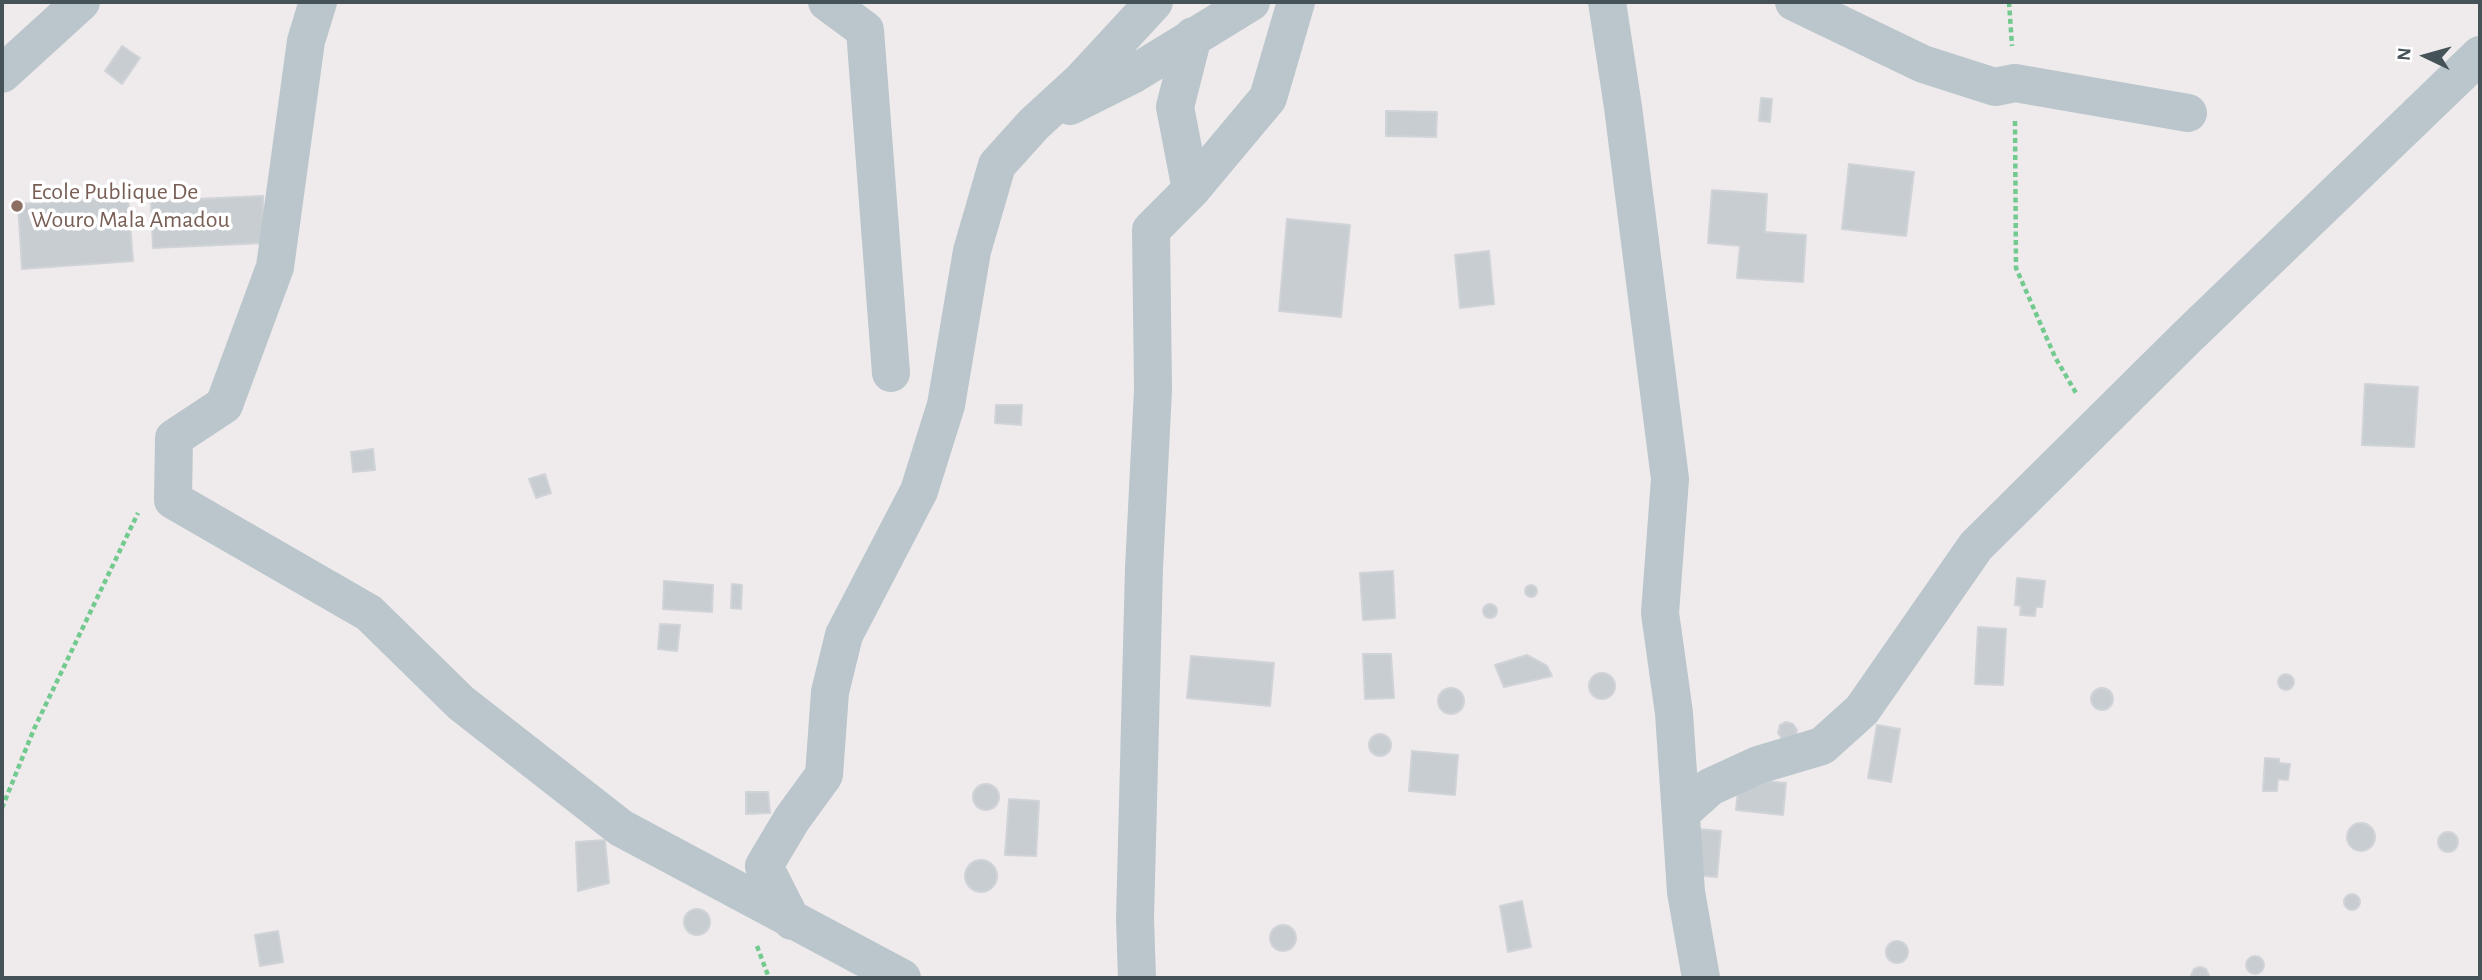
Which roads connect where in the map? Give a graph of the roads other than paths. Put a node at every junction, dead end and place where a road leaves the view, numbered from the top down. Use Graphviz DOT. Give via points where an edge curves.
graph roads {
  1 [pos="81,2"];
  2 [pos="318,2"];
  3 [pos="827,2"];
  4 [pos="1154,2"];
  5 [pos="1251,2"];
  6 [pos="1296,2"];
  7 [pos="1607,2"];
  8 [pos="1794,2"];
  9 [pos="1193,36"];
  10 [pos="2480,54"];
  11 [pos="2,74"];
  12 [pos="2188,113"];
  13 [pos="1034,124"];
  14 [pos="1191,190"];
  15 [pos="891,373"];
  16 [pos="1681,813"];
  17 [pos="792,921"];
  18 [pos="902,978"];
  19 [pos="1136,978"];
  20 [pos="1701,978"];
  1 -- 11 [label="street"];
  2 -- 17 [label="street" via="306,41 275,267 224,405 174,438 173,500 369,613 461,703 621,828"];
  3 -- 15 [label="street" via="865,30"];
  4 -- 13 [label="street"];
  5 -- 9 [label="street"];
  6 -- 14 [label="street" via="1268,98"];
  7 -- 16 [label="street" via="1670,480 1660,613"];
  8 -- 12 [label="street" via="1923,64 1995,87 2015,83"];
  9 -- 13 [label="street" via="1132,75"];
  9 -- 14 [label="street" via="1175,107"];
  10 -- 16 [label="street" via="1976,546 1862,710 1822,746 1758,765 1710,787"];
  13 -- 17 [label="street" via="997,165 972,251 946,405 919,491 844,635 830,691 824,775 764,866"];
  14 -- 19 [label="street" via="1151,230 1153,390 1144,568"];
  16 -- 20 [label="street" via="1686,892"];
  17 -- 18 [label="street"];
}
